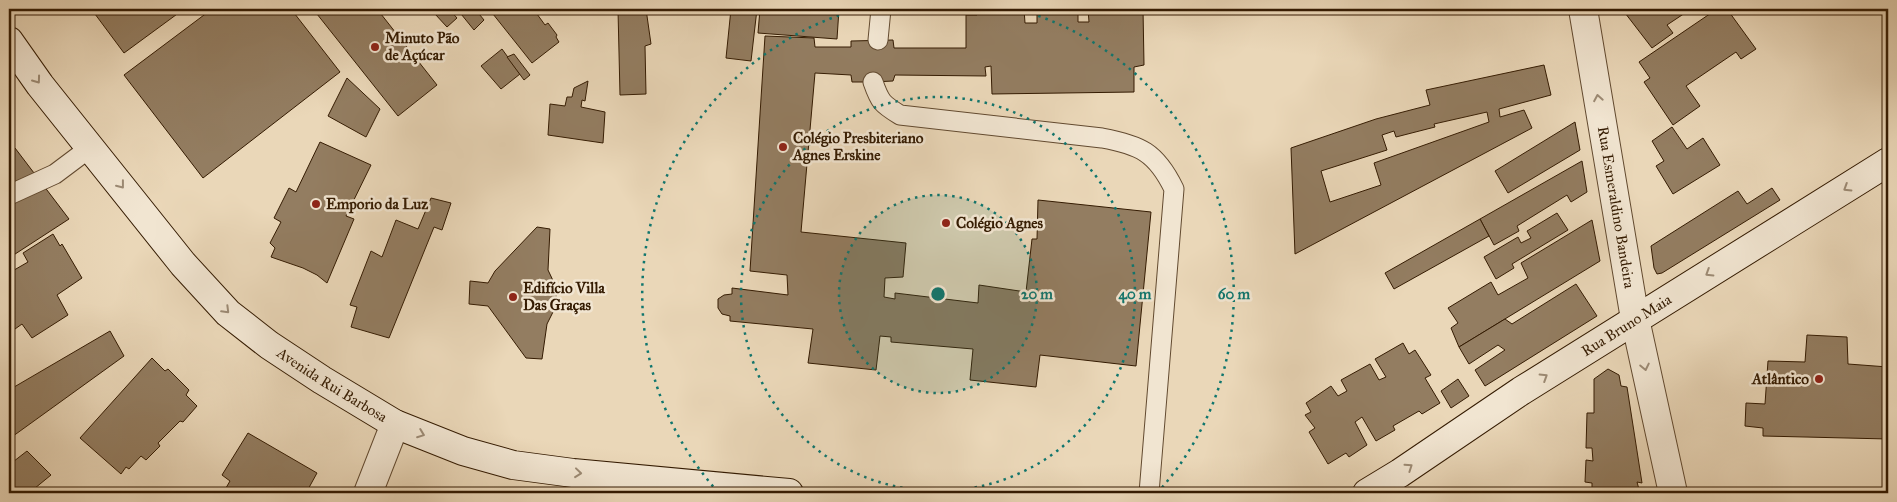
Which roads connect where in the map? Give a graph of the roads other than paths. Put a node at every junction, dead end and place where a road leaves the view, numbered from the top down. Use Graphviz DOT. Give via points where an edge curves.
graph roads {
  1 [pos="881,9"];
  2 [pos="1583,9"];
  3 [pos="878,40"];
  4 [pos="9,41"];
  5 [pos="873,82"];
  6 [pos="91,147"];
  7 [pos="1888,162"];
  8 [pos="9,195"];
  9 [pos="1635,319"];
  10 [pos="396,424"];
  11 [pos="368,493"];
  12 [pos="777,493"];
  13 [pos="1149,493"];
  14 [pos="1367,493"];
  15 [pos="1673,493"];
  1 -- 3 [label="lane"];
  9 -- 2 [label="street, Rua Esmeraldino Bandeira, one-way"];
  4 -- 6 [label="street, Avenida Rui Barbosa, one-way"];
  5 -- 13 [label="lane" via="879,100 900,115 1102,138 1130,144 1150,155 1165,171 1174,188"];
  6 -- 8 [label="lane" via="55,174"];
  6 -- 10 [label="street, Avenida Rui Barbosa, one-way" via="183,264 228,312 277,350"];
  7 -- 9 [label="street, Rua Bruno Maia, one-way"];
  14 -- 9 [label="street, Rua Bruno Maia, one-way"];
  9 -- 15 [label="street, Rua Esmeraldino Bandeira, one-way"];
  10 -- 11 [label="street"];
  10 -- 12 [label="street, Avenida Rui Barbosa, one-way" via="463,451 513,465"];
}
